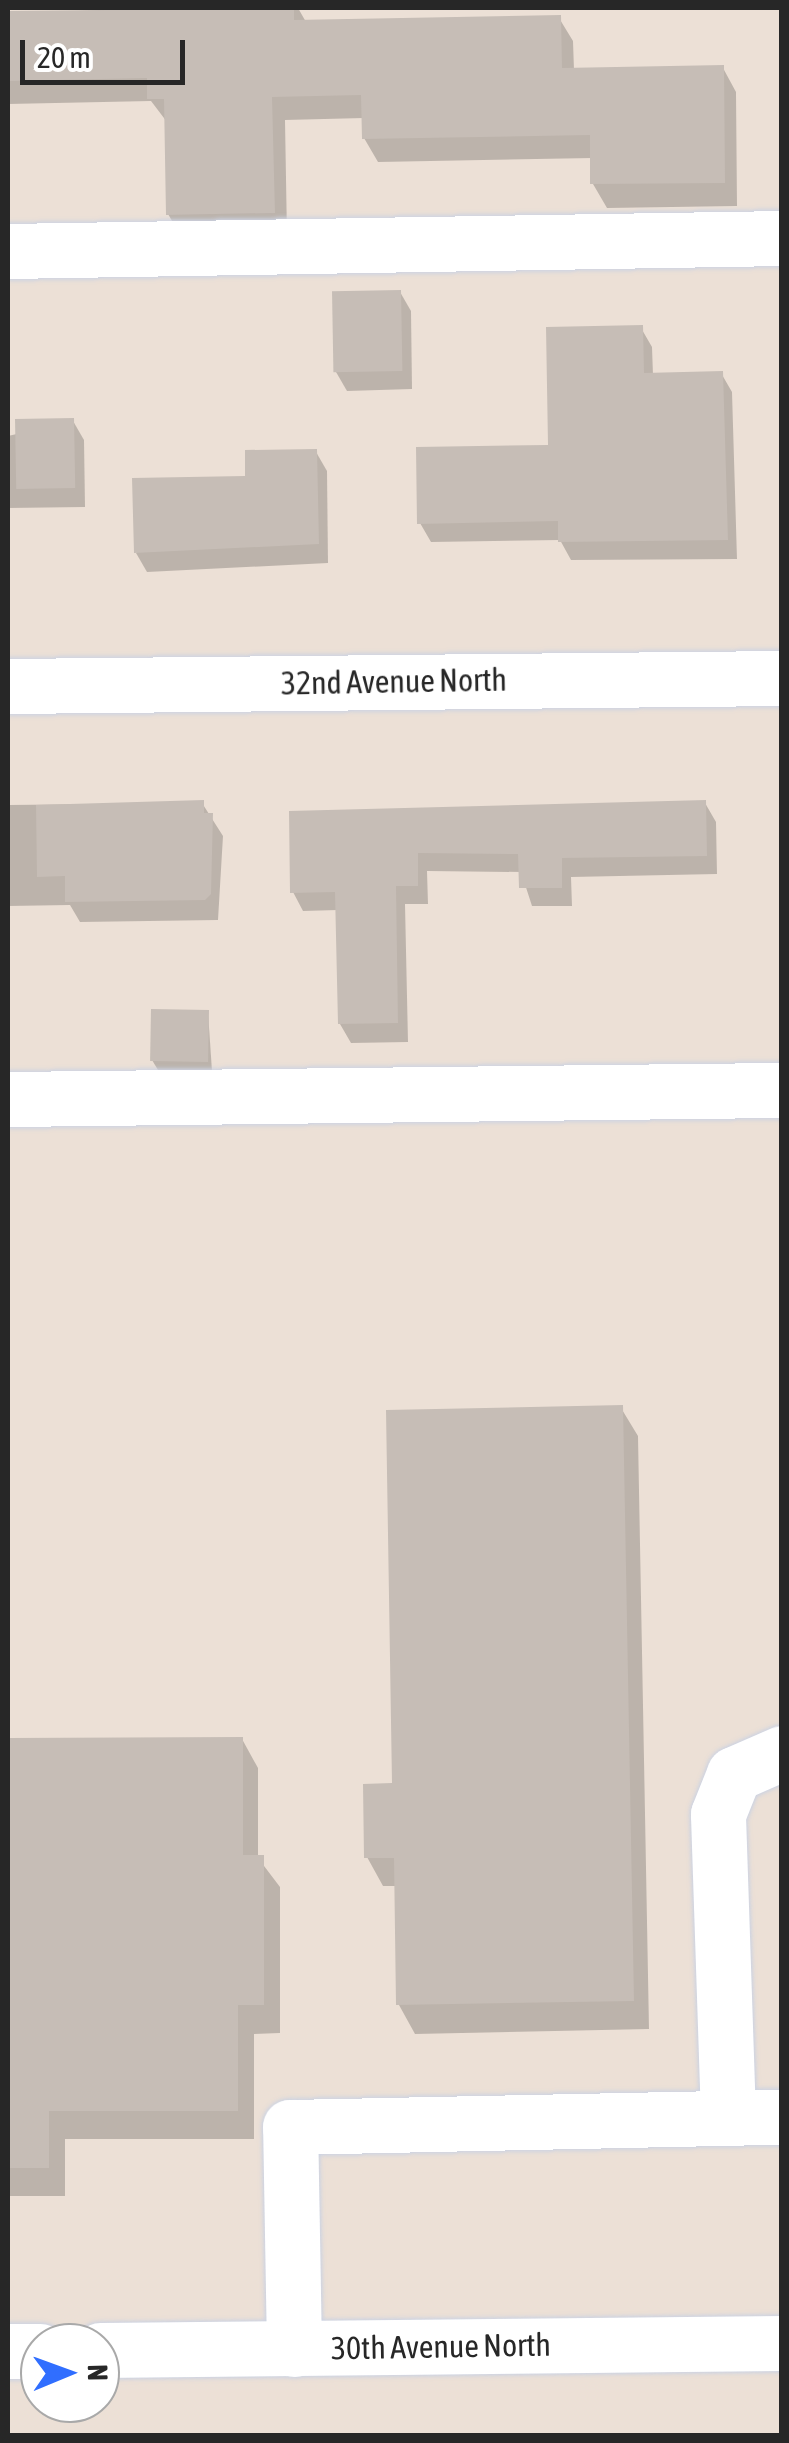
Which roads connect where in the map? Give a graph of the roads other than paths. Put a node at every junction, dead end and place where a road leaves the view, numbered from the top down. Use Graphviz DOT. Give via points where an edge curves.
graph roads {
  1 [pos="782,238"];
  2 [pos="8,251"];
  3 [pos="782,678"];
  4 [pos="8,686"];
  5 [pos="782,1090"];
  6 [pos="8,1099"];
  7 [pos="782,1753"];
  8 [pos="782,2117"];
  9 [pos="728,2118"];
  10 [pos="782,2343"];
  11 [pos="294,2348"];
  12 [pos="120,2350"];
  1 -- 2 [label="street"];
  3 -- 4 [label="street, 32nd Avenue North"];
  5 -- 6 [label="street"];
  7 -- 9 [label="street" via="734,1774 718,1814"];
  8 -- 9 [label="street"];
  9 -- 11 [label="street" via="290,2127"];
  10 -- 11 [label="street, 30th Avenue North"];
  11 -- 12 [label="street, 30th Avenue North"];
}
